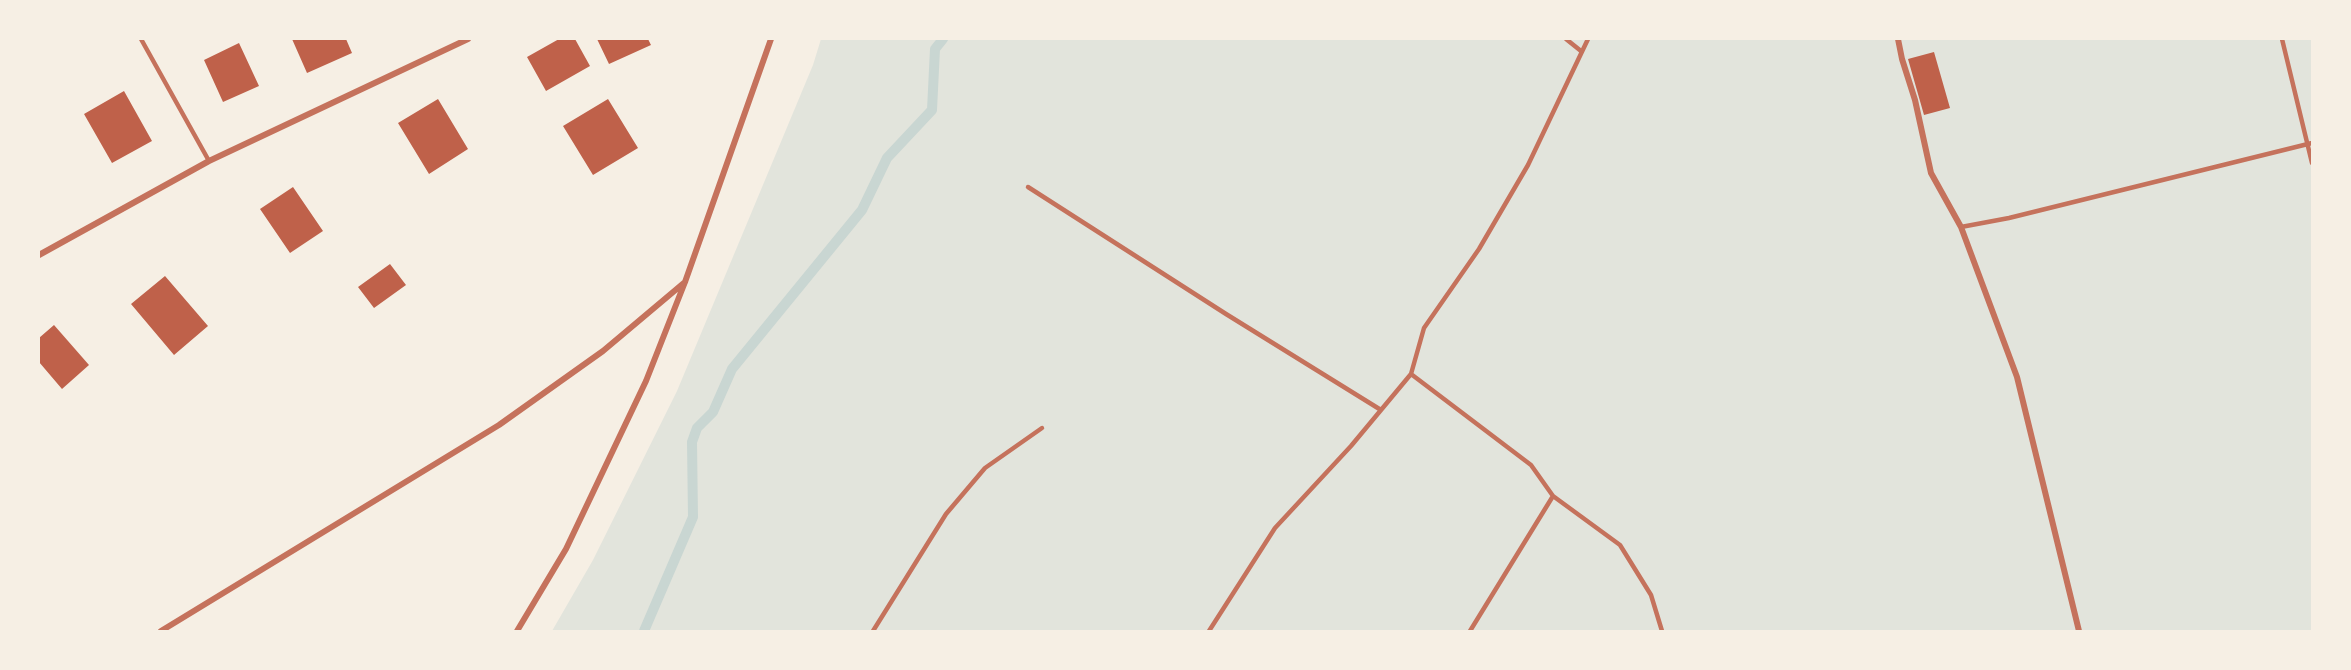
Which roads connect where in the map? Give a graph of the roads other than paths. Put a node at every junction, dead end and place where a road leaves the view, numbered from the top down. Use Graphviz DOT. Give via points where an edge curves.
graph roads {
  1 [pos="141,39"];
  2 [pos="468,39"];
  3 [pos="771,39"];
  4 [pos="1566,39"];
  5 [pos="1588,39"];
  6 [pos="1898,39"];
  7 [pos="2282,39"];
  8 [pos="1581,51"];
  9 [pos="2309,144"];
  10 [pos="209,161"];
  11 [pos="2312,163"];
  12 [pos="1028,187"];
  13 [pos="1961,227"];
  14 [pos="39,255"];
  15 [pos="685,282"];
  16 [pos="1411,374"];
  17 [pos="1382,410"];
  18 [pos="1042,428"];
  19 [pos="1553,496"];
  20 [pos="161,631"];
  21 [pos="517,631"];
  22 [pos="873,631"];
  23 [pos="1209,631"];
  24 [pos="1470,631"];
  25 [pos="1662,631"];
  26 [pos="2079,631"];
  1 -- 10 [label="lane"];
  2 -- 10 [label="street"];
  3 -- 15 [label="street"];
  4 -- 8 [label="lane"];
  5 -- 8 [label="lane"];
  6 -- 13 [label="street" via="1931,173"];
  7 -- 9 [label="lane"];
  8 -- 16 [label="lane" via="1528,165 1479,249 1424,328"];
  9 -- 11 [label="lane"];
  9 -- 13 [label="lane"];
  10 -- 14 [label="street"];
  12 -- 17 [label="lane"];
  13 -- 26 [label="street" via="2017,377"];
  15 -- 20 [label="street" via="603,351 499,425"];
  15 -- 21 [label="street" via="646,381 606,467 566,549"];
  16 -- 17 [label="lane"];
  16 -- 19 [label="lane" via="1531,465"];
  17 -- 23 [label="lane" via="1275,528"];
  18 -- 22 [label="lane" via="985,468 946,514"];
  19 -- 24 [label="lane"];
  19 -- 25 [label="lane" via="1620,545 1651,595"];
}
